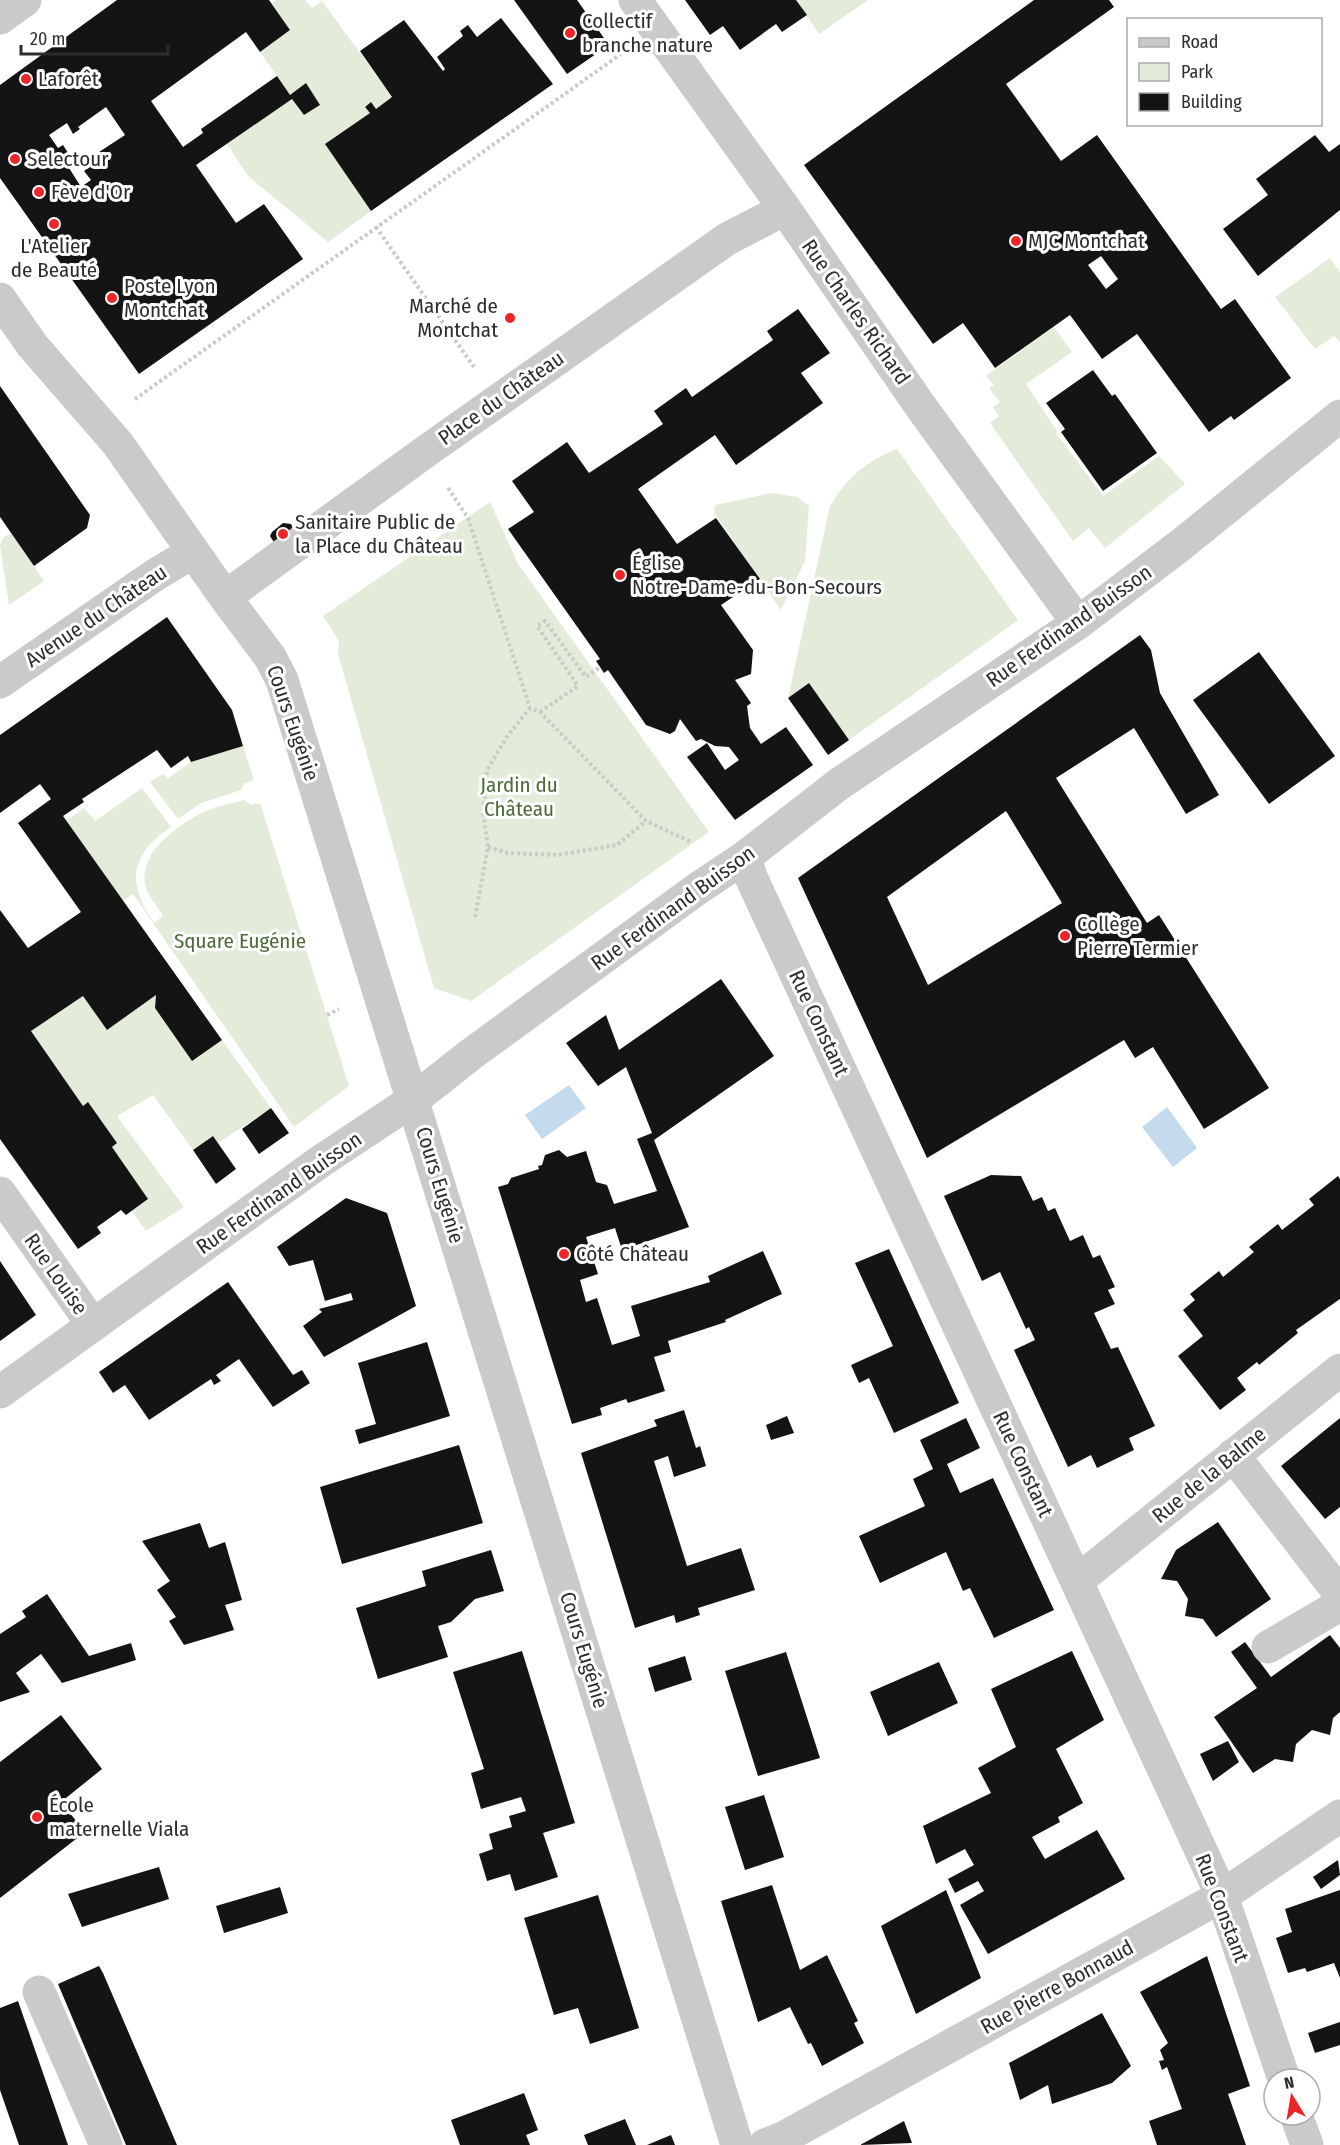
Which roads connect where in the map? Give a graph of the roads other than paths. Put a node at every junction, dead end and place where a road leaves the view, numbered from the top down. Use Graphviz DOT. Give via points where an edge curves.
graph roads {
  1 [pos="25,0"];
  2 [pos="635,0"];
  3 [pos="0,18"];
  4 [pos="785,209"];
  5 [pos="0,299"];
  6 [pos="1340,416"];
  7 [pos="193,552"];
  8 [pos="225,597"];
  9 [pos="1078,623"];
  10 [pos="0,682"];
  11 [pos="745,857"];
  12 [pos="413,1100"];
  13 [pos="0,1193"];
  14 [pos="93,1325"];
  15 [pos="1340,1370"];
  16 [pos="0,1392"];
  17 [pos="1233,1455"];
  18 [pos="1077,1581"];
  19 [pos="1340,1594"];
  20 [pos="1340,1605"];
  21 [pos="1268,1647"];
  22 [pos="1340,1816"];
  23 [pos="1222,1896"];
  24 [pos="39,1992"];
  25 [pos="1280,2067"];
  26 [pos="1300,2127"];
  27 [pos="106,2145"];
  28 [pos="737,2145"];
  29 [pos="765,2145"];
  30 [pos="1307,2145"];
  1 -- 3 [label="street"];
  2 -- 4 [label="street, Rue Charles Richard"];
  4 -- 8 [label="street, Place du Château" via="727,239"];
  4 -- 9 [label="street, Rue Charles Richard" via="921,407"];
  5 -- 7 [label="street, Cours Eugénie" via="32,345 118,444"];
  6 -- 9 [label="street, Rue Ferdinand Buisson"];
  7 -- 8 [label="street, Cours Eugénie"];
  7 -- 10 [label="street, Avenue du Château"];
  8 -- 12 [label="street, Cours Eugénie" via="270,657 282,680"];
  9 -- 11 [label="street, Rue Ferdinand Buisson" via="839,784"];
  11 -- 12 [label="street, Rue Ferdinand Buisson"];
  11 -- 18 [label="street, Rue Constant"];
  12 -- 14 [label="street, Rue Ferdinand Buisson" via="321,1161"];
  12 -- 28 [label="street, Cours Eugénie"];
  13 -- 14 [label="street, Rue Louise"];
  14 -- 16 [label="street, Rue Ferdinand Buisson"];
  15 -- 17 [label="street, Rue de la Balme"];
  17 -- 18 [label="street, Rue de la Balme"];
  17 -- 19 [label="street"];
  18 -- 23 [label="street, Rue Constant"];
  20 -- 21 [label="street"];
  22 -- 23 [label="street, Rue Pierre Bonnaud"];
  23 -- 25 [label="street, Rue Constant"];
  23 -- 29 [label="street, Rue Pierre Bonnaud"];
  24 -- 27 [label="street"];
  26 -- 30 [label="street"];
}
